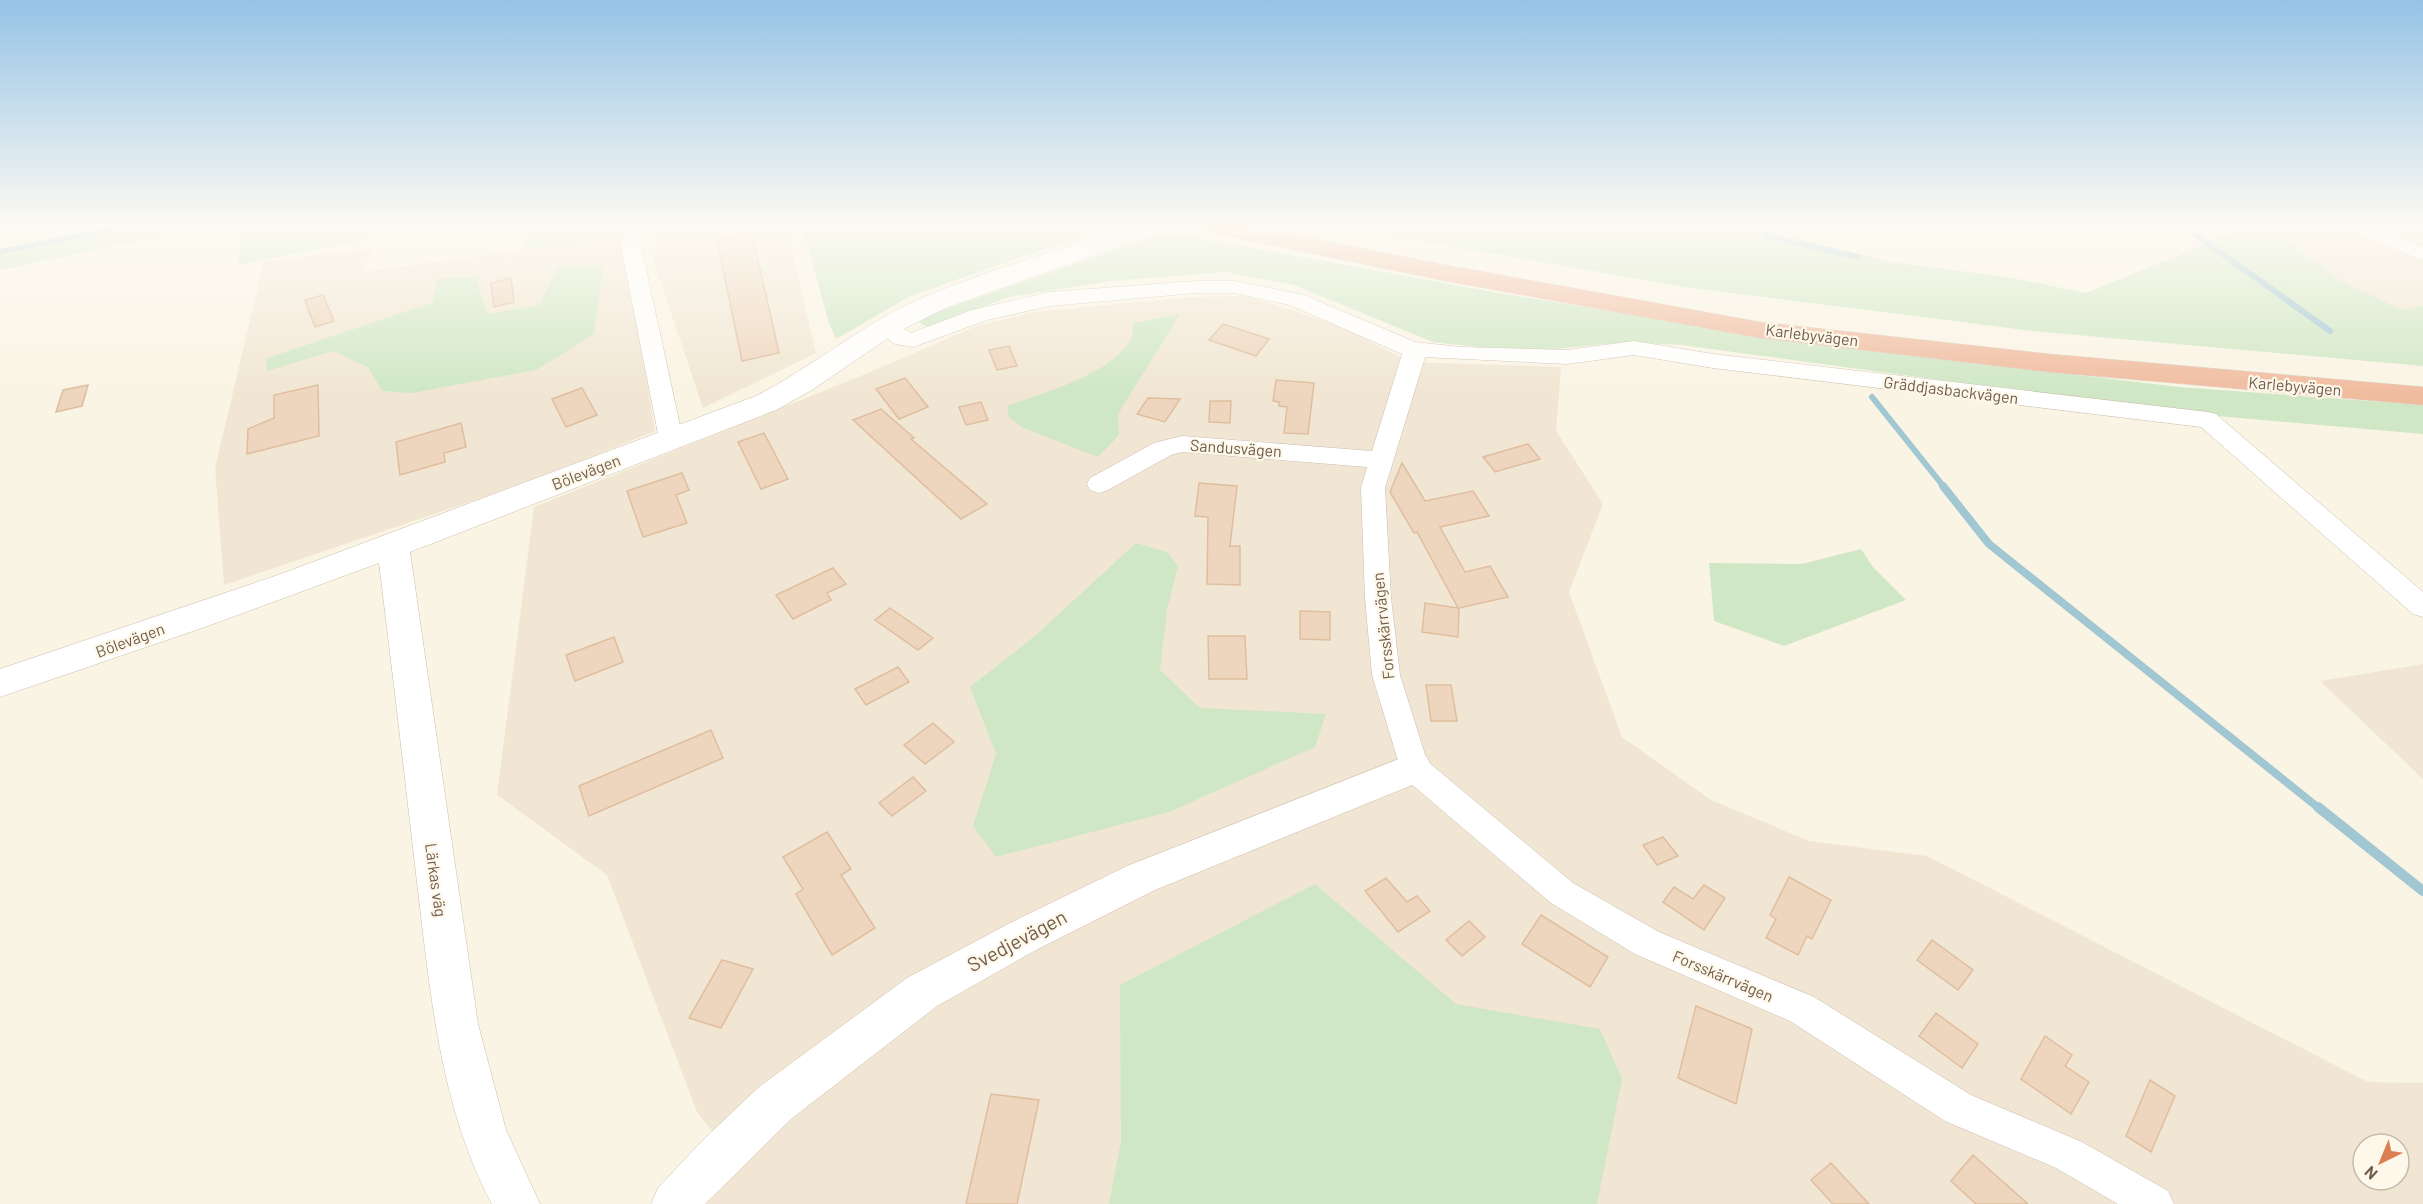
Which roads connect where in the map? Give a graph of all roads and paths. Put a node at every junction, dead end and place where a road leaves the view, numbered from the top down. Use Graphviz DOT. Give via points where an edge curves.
graph roads {
  1 [pos="638,281"];
  2 [pos="996,281"];
  3 [pos="1486,281"];
  4 [pos="1586,281"];
  5 [pos="884,328"];
  6 [pos="1411,349"];
  7 [pos="2423,379"];
  8 [pos="2423,396"];
  9 [pos="671,439"];
  10 [pos="1383,460"];
  11 [pos="1099,484"];
  12 [pos="393,546"];
  13 [pos="2423,607"];
  14 [pos="0,683"];
  15 [pos="1414,768"];
  16 [pos="518,1204"];
  17 [pos="675,1204"];
  18 [pos="2155,1204"];
  1 -- 9 [label="street"];
  2 -- 5 [label="street, Bölevägen" via="934,303"];
  3 -- 8 [label="highway, Karlebyvägen" via="1760,330 2061,364"];
  4 -- 7 [label="highway, Karlebyvägen" via="1759,311 2087,348"];
  5 -- 6 [label="street" via="913,340 980,315 1050,299 1234,287 1296,300"];
  5 -- 9 [label="street, Bölevägen" via="775,398"];
  6 -- 10 [label="street, Forsskärrvägen" via="1412,363"];
  6 -- 13 [label="street, Gräddjasbackvägen" via="1567,357 1634,348 1725,363 2208,420"];
  9 -- 12 [label="street, Bölevägen"];
  10 -- 11 [label="street, Sandusvägen" via="1182,444 1163,449"];
  10 -- 15 [label="street, Forsskärrvägen" via="1373,488 1378,598 1386,675"];
  12 -- 14 [label="street, Bölevägen" via="103,651"];
  12 -- 16 [label="street, Lärkas väg" via="464,1066 503,1181"];
  15 -- 17 [label="street, Svedjevägen" via="1141,878 922,992 775,1103"];
  15 -- 18 [label="street, Forsskärrvägen" via="1562,893 1647,943 1802,1009 1958,1108 2069,1155"];
}
